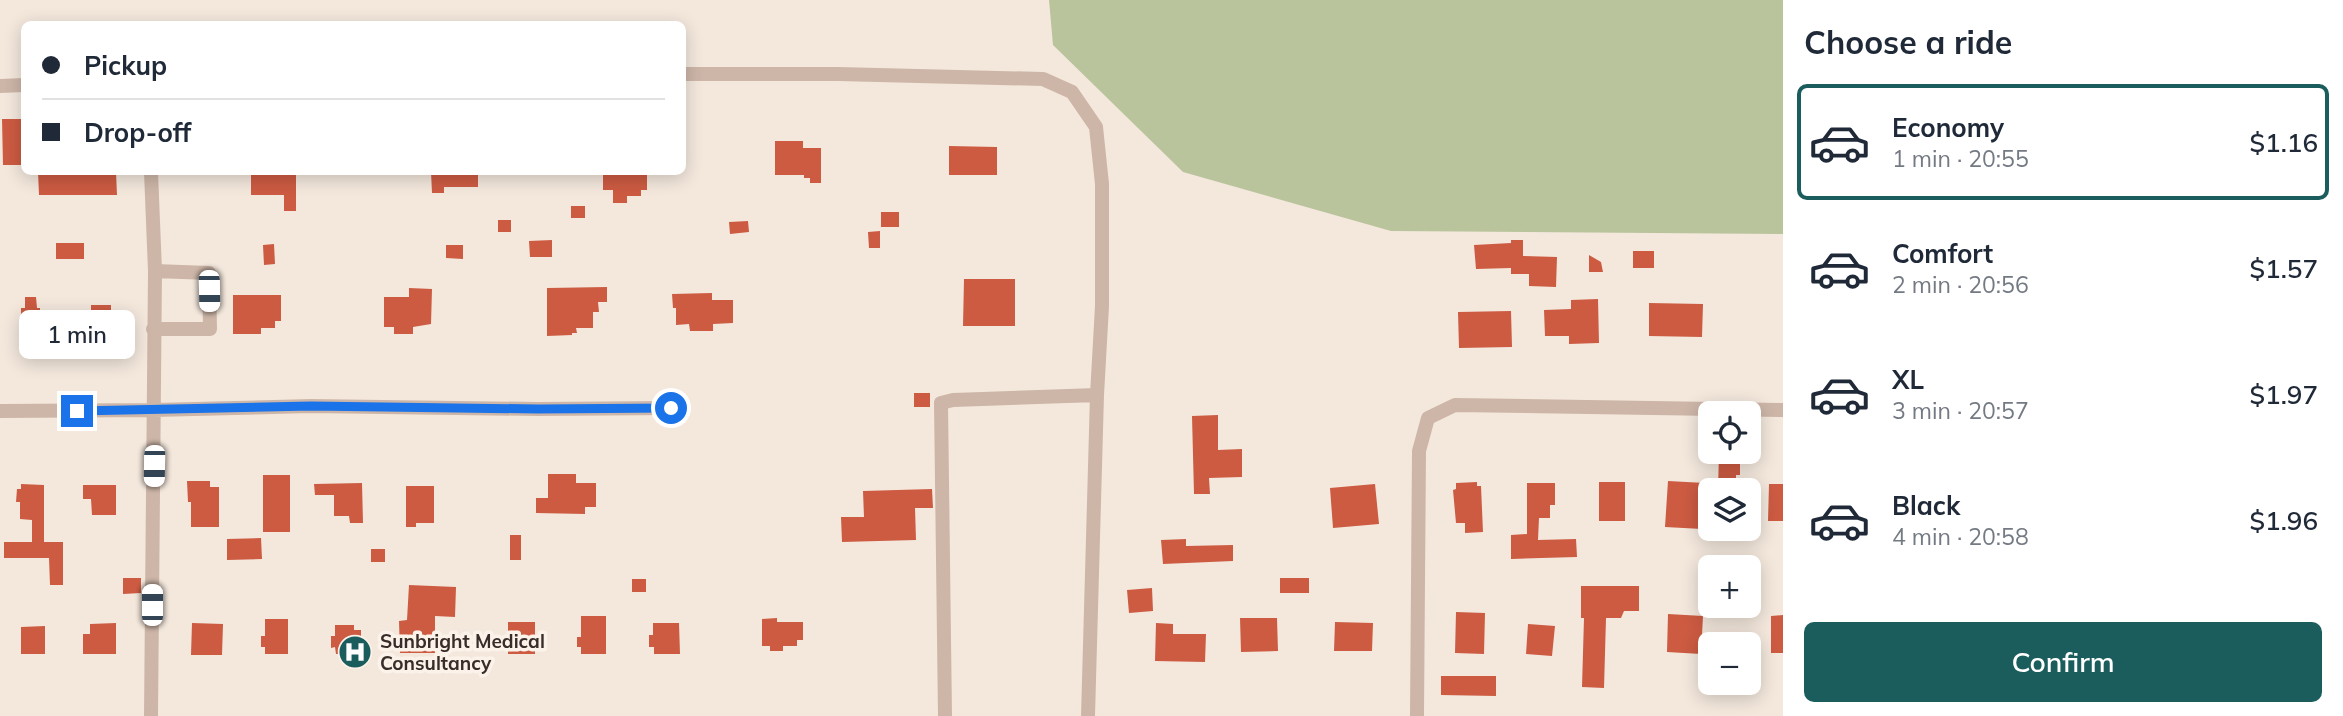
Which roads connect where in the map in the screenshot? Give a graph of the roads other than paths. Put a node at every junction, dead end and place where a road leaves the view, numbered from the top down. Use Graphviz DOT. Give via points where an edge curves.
graph roads {
  1 [pos="686,74"];
  2 [pos="21,85"];
  3 [pos="0,86"];
  4 [pos="151,175"];
  5 [pos="155,271"];
  6 [pos="153,329"];
  7 [pos="1097,395"];
  8 [pos="671,408"];
  9 [pos="154,410"];
  10 [pos="1783,410"];
  11 [pos="0,411"];
  12 [pos="151,716"];
  13 [pos="945,716"];
  14 [pos="1088,716"];
  15 [pos="1417,716"];
  1 -- 7 [label="street" via="1043,79 1073,92 1096,127 1102,184"];
  2 -- 3 [label="street"];
  4 -- 5 [label="street"];
  5 -- 6 [label="street"];
  5 -- 6 [label="street" via="209,273 210,329"];
  6 -- 9 [label="street"];
  7 -- 13 [label="street" via="942,403"];
  7 -- 14 [label="street"];
  8 -- 9 [label="street"];
  9 -- 11 [label="street"];
  9 -- 12 [label="street"];
  10 -- 15 [label="street" via="1455,404 1428,418 1419,451"];
}
